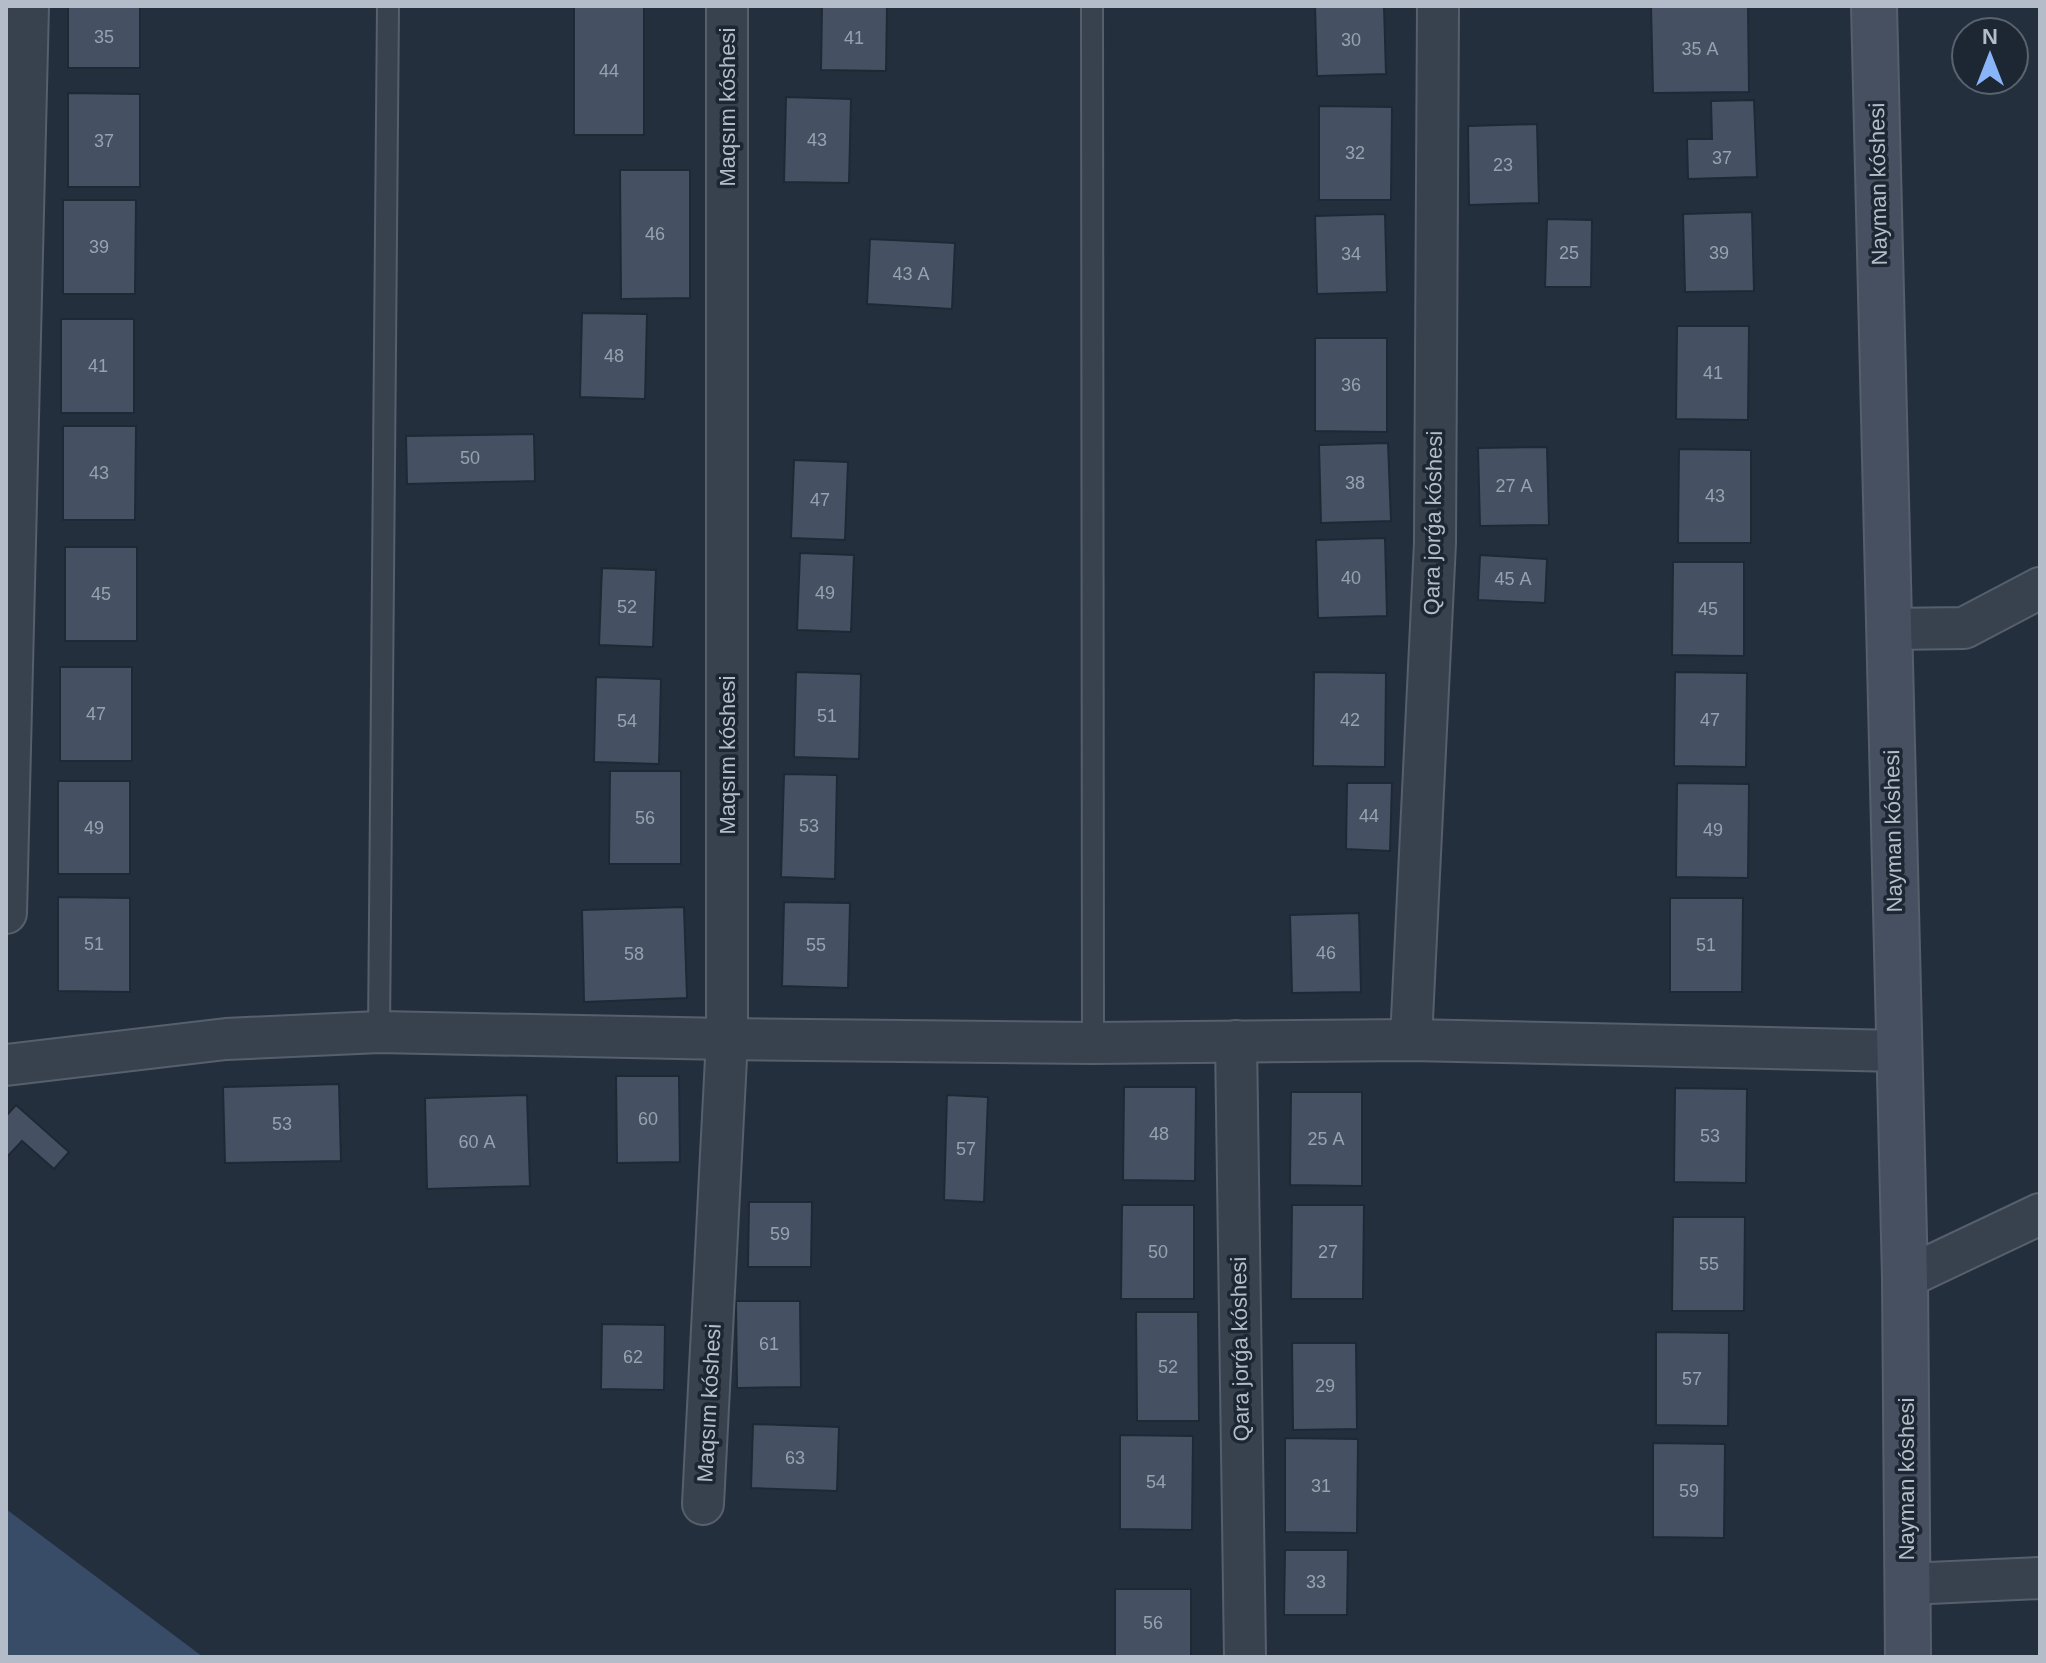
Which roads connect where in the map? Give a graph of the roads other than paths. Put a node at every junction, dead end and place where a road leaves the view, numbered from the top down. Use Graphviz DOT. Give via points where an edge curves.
graph roads {
  1 [pos="28,6"];
  2 [pos="388,6"];
  3 [pos="727,6"];
  4 [pos="1092,6"];
  5 [pos="1438,6"];
  6 [pos="1874,6"];
  7 [pos="2040,588"];
  8 [pos="1888,629"];
  9 [pos="6,913"];
  10 [pos="379,1032"];
  11 [pos="727,1039"];
  12 [pos="1411,1040"];
  13 [pos="1236,1041"];
  14 [pos="1093,1043"];
  15 [pos="1898,1051"];
  16 [pos="6,1065"];
  17 [pos="2040,1214"];
  18 [pos="1905,1278"];
  19 [pos="703,1504"];
  20 [pos="2040,1578"];
  21 [pos="1907,1584"];
  22 [pos="1245,1657"];
  23 [pos="1908,1657"];
  1 -- 9 [label="street"];
  2 -- 10 [label="lane"];
  3 -- 11 [label="street, Maqsım kóshesi"];
  4 -- 14 [label="lane"];
  5 -- 12 [label="street, Qara jorǵa kóshesi" via="1435,543"];
  6 -- 8 [label="main road, Nayman kóshesi"];
  7 -- 8 [label="street" via="1964,628"];
  8 -- 15 [label="main road, Nayman kóshesi"];
  10 -- 11 [label="street"];
  10 -- 16 [label="street" via="226,1039"];
  11 -- 14 [label="street"];
  11 -- 19 [label="street, Maqsım kóshesi"];
  12 -- 13 [label="street"];
  12 -- 15 [label="street"];
  13 -- 14 [label="street"];
  13 -- 22 [label="street, Qara jorǵa kóshesi"];
  15 -- 18 [label="main road, Nayman kóshesi"];
  17 -- 18 [label="street"];
  18 -- 21 [label="main road, Nayman kóshesi"];
  20 -- 21 [label="street"];
  21 -- 23 [label="main road, Nayman kóshesi"];
}
